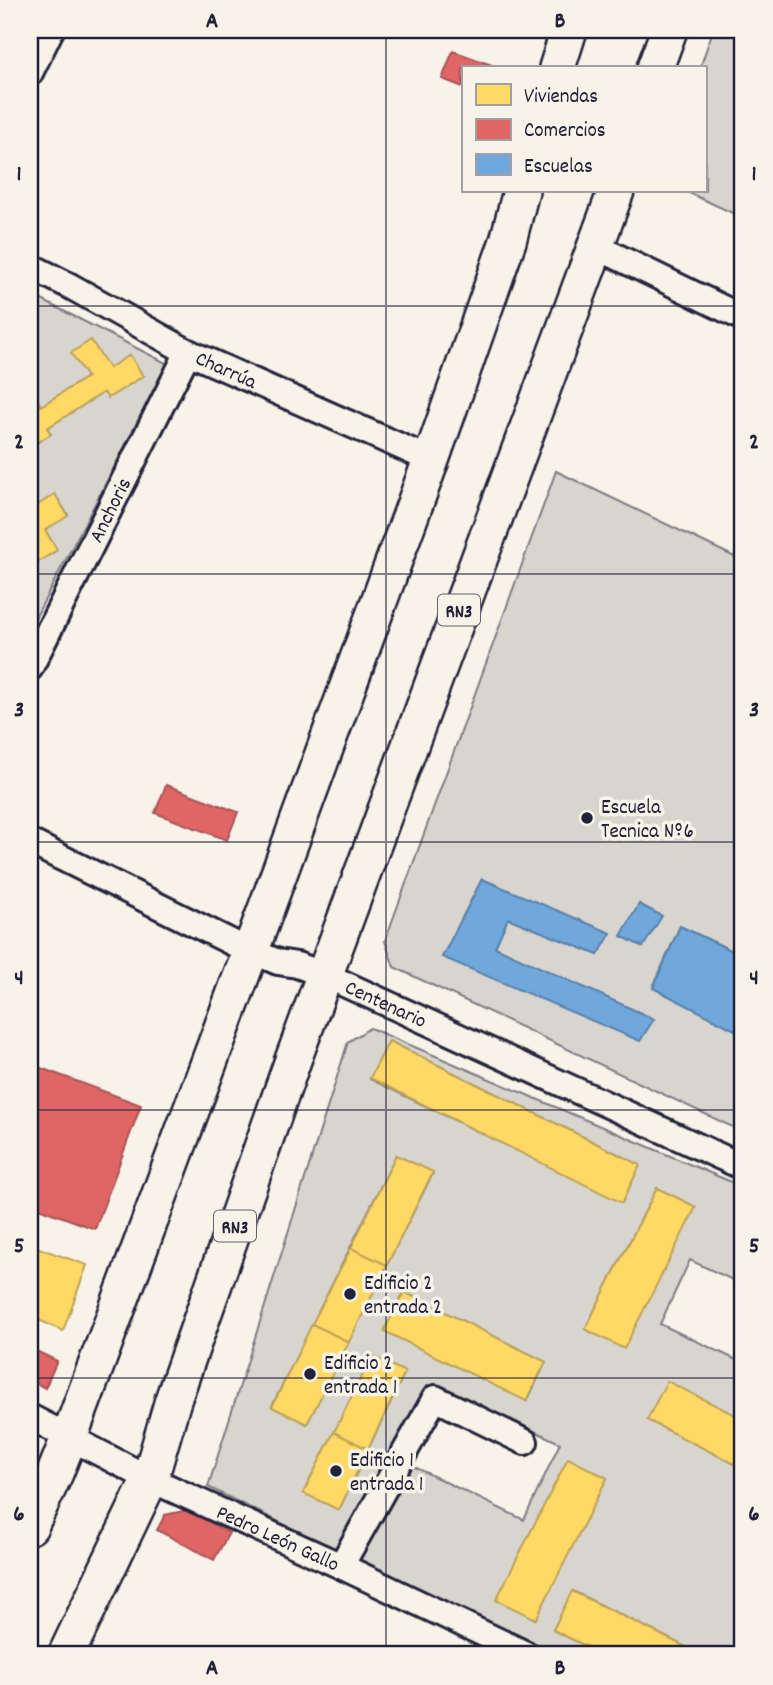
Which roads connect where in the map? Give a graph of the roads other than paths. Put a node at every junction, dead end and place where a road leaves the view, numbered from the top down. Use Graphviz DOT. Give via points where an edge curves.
graph roads {
  1 [pos="51,30"];
  2 [pos="569,30"];
  3 [pos="669,30"];
  4 [pos="558,66"];
  5 [pos="656,66"];
  6 [pos="30,73"];
  7 [pos="521,192"];
  8 [pos="615,192"];
  9 [pos="595,246"];
  10 [pos="30,266"];
  11 [pos="743,318"];
  12 [pos="188,352"];
  13 [pos="431,460"];
  14 [pos="30,668"];
  15 [pos="30,842"];
  16 [pos="251,950"];
  17 [pos="325,975"];
  18 [pos="743,1167"];
  19 [pos="30,1418"];
  20 [pos="69,1437"];
  21 [pos="525,1442"];
  22 [pos="150,1479"];
  23 [pos="30,1526"];
  24 [pos="341,1566"];
  25 [pos="66,1655"];
  26 [pos="528,1655"];
  1 -- 6 [label="street"];
  2 -- 4 [label="highway"];
  3 -- 5 [label="highway"];
  7 -- 13 [label="highway" via="508,242"];
  8 -- 9 [label="highway, RN3"];
  9 -- 11 [label="street"];
  9 -- 17 [label="highway, RN3"];
  10 -- 12 [label="street, Charrúa"];
  12 -- 13 [label="street, Charrúa"];
  12 -- 14 [label="street, Anchoris"];
  13 -- 16 [label="highway"];
  15 -- 16 [label="street, Centenario"];
  16 -- 17 [label="street, Centenario"];
  16 -- 20 [label="highway"];
  17 -- 18 [label="street, Centenario"];
  17 -- 22 [label="highway, RN3" via="173,1400"];
  19 -- 20 [label="street, Pedro León Gallo"];
  20 -- 22 [label="street, Pedro León Gallo"];
  20 -- 23 [label="highway"];
  21 -- 24 [label="street" via="435,1398"];
  22 -- 24 [label="street, Pedro León Gallo"];
  22 -- 25 [label="highway, RN3"];
  24 -- 26 [label="street, Pedro León Gallo"];
}
